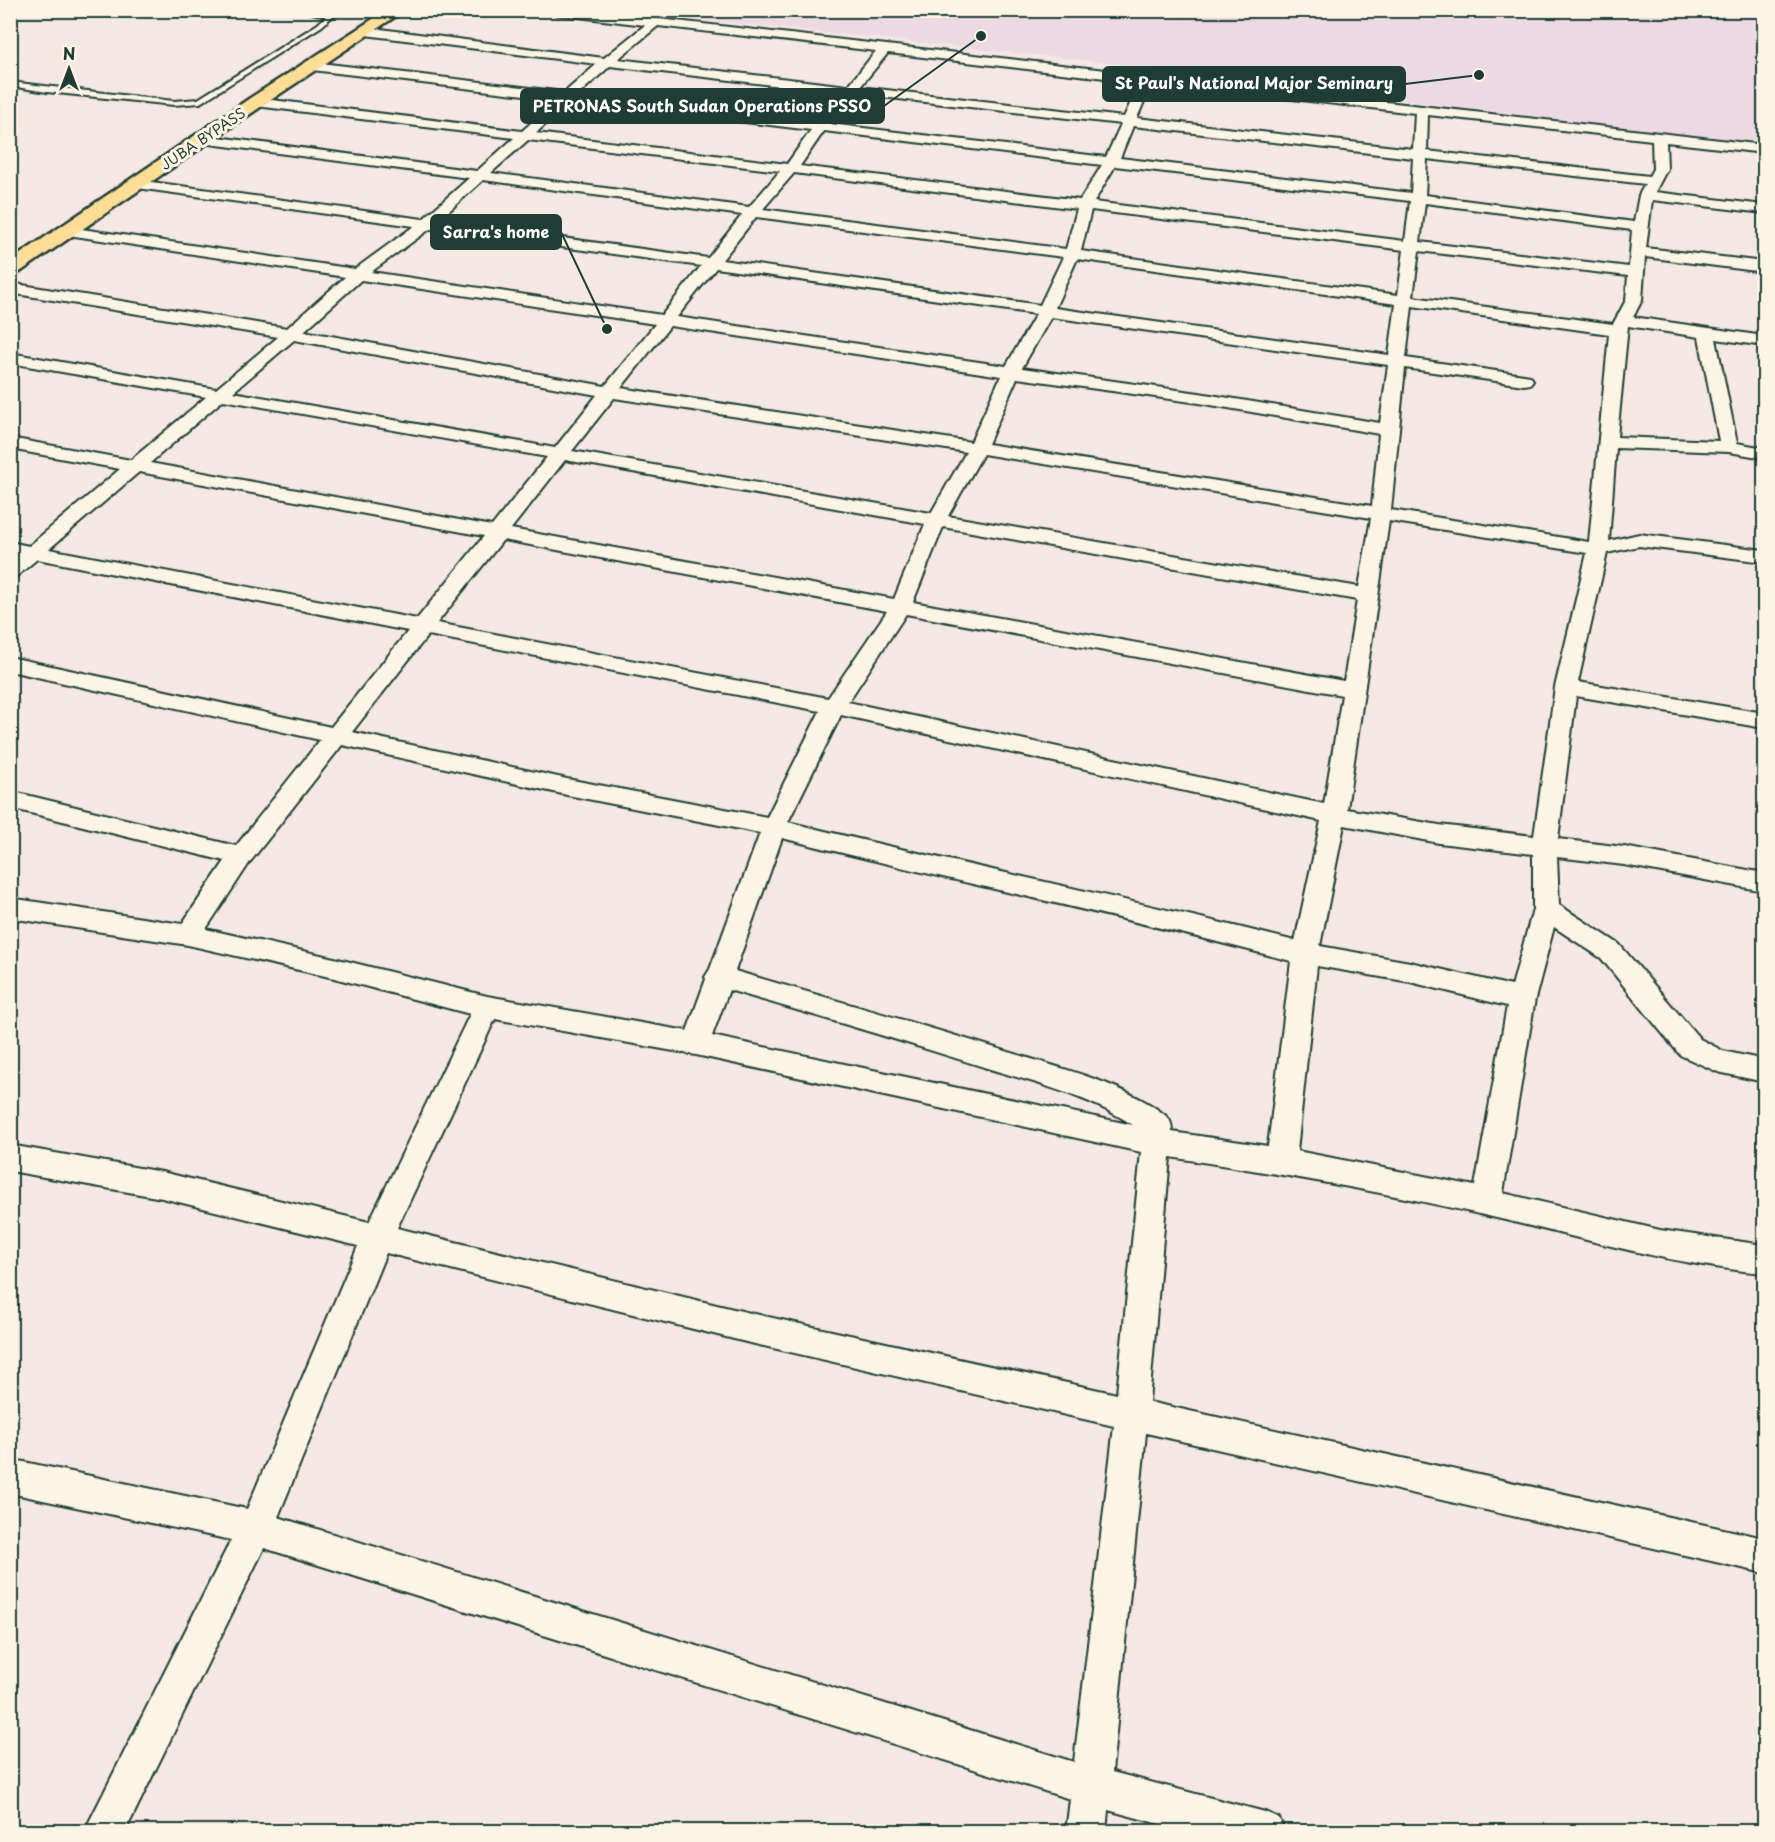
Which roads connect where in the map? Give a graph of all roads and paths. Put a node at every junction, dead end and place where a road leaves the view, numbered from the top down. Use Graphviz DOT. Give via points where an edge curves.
graph roads {
  1 [pos="301,10"];
  2 [pos="377,10"];
  3 [pos="398,10"];
  4 [pos="545,10"];
  5 [pos="655,23"];
  6 [pos="365,31"];
  7 [pos="885,49"];
  8 [pos="607,62"];
  9 [pos="312,66"];
  10 [pos="1148,78"];
  11 [pos="10,84"];
  12 [pos="853,89"];
  13 [pos="568,97"];
  14 [pos="256,102"];
  15 [pos="1422,109"];
  16 [pos="1129,121"];
  17 [pos="820,127"];
  18 [pos="523,136"];
  19 [pos="1659,137"];
  20 [pos="202,139"];
  21 [pos="1764,149"];
  22 [pos="1420,153"];
  23 [pos="1111,162"];
  24 [pos="790,169"];
  25 [pos="477,177"];
  26 [pos="137,184"];
  27 [pos="1650,188"];
  28 [pos="1418,198"];
  29 [pos="1085,204"];
  30 [pos="1764,209"];
  31 [pos="752,213"];
  32 [pos="425,225"];
  33 [pos="1640,227"];
  34 [pos="68,231"];
  35 [pos="1412,246"];
  36 [pos="10,254"];
  37 [pos="1072,254"];
  38 [pos="1637,262"];
  39 [pos="713,263"];
  40 [pos="1764,267"];
  41 [pos="10,270"];
  42 [pos="358,274"];
  43 [pos="10,288"];
  44 [pos="1405,300"];
  45 [pos="1045,312"];
  46 [pos="667,321"];
  47 [pos="1621,325"];
  48 [pos="1706,332"];
  49 [pos="291,334"];
  50 [pos="1764,341"];
  51 [pos="10,358"];
  52 [pos="1397,363"];
  53 [pos="1011,372"];
  54 [pos="1524,380"];
  55 [pos="610,392"];
  56 [pos="219,393"];
  57 [pos="1388,430"];
  58 [pos="1608,442"];
  59 [pos="10,443"];
  60 [pos="1729,447"];
  61 [pos="977,448"];
  62 [pos="561,453"];
  63 [pos="1764,453"];
  64 [pos="135,465"];
  65 [pos="1381,513"];
  66 [pos="938,519"];
  67 [pos="499,531"];
  68 [pos="10,548"];
  69 [pos="1598,549"];
  70 [pos="33,553"];
  71 [pos="1764,556"];
  72 [pos="10,572"];
  73 [pos="1367,595"];
  74 [pos="901,606"];
  75 [pos="423,626"];
  76 [pos="10,664"];
  77 [pos="1566,687"];
  78 [pos="1355,690"];
  79 [pos="834,706"];
  80 [pos="1764,721"];
  81 [pos="336,735"];
  82 [pos="10,799"];
  83 [pos="1334,815"];
  84 [pos="774,827"];
  85 [pos="1545,846"];
  86 [pos="241,856"];
  87 [pos="1764,882"];
  88 [pos="10,908"];
  89 [pos="1546,909"];
  90 [pos="188,935"];
  91 [pos="1305,954"];
  92 [pos="718,977"];
  93 [pos="1522,999"];
  94 [pos="487,1007"];
  95 [pos="696,1044"];
  96 [pos="1764,1071"];
  97 [pos="1158,1143"];
  98 [pos="10,1158"];
  99 [pos="1281,1161"];
  100 [pos="1487,1202"];
  101 [pos="377,1237"];
  102 [pos="1764,1257"];
  103 [pos="1132,1412"];
  104 [pos="10,1476"];
  105 [pos="256,1528"];
  106 [pos="1764,1556"];
  107 [pos="1090,1786"];
  108 [pos="104,1832"];
  109 [pos="1086,1832"];
  110 [pos="1265,1832"];
  1 -- 11 [label="lane" via="331,15 200,101 174,103"];
  2 -- 36 [label="main road, JUBA BYPASS"];
  3 -- 6 [label="main road, JUBA BYPASS"];
  4 -- 5 [label="street"];
  5 -- 7 [label="street"];
  5 -- 8 [label="street"];
  6 -- 8 [label="street"];
  6 -- 9 [label="main road, JUBA BYPASS"];
  7 -- 10 [label="street"];
  7 -- 12 [label="street"];
  8 -- 12 [label="street"];
  8 -- 13 [label="street"];
  9 -- 13 [label="street"];
  9 -- 14 [label="main road, JUBA BYPASS"];
  10 -- 15 [label="street"];
  10 -- 16 [label="street"];
  12 -- 16 [label="street"];
  12 -- 17 [label="street"];
  13 -- 17 [label="street"];
  13 -- 18 [label="street"];
  14 -- 18 [label="street"];
  14 -- 20 [label="main road, JUBA BYPASS"];
  15 -- 19 [label="street"];
  15 -- 22 [label="street"];
  16 -- 22 [label="street"];
  16 -- 23 [label="street"];
  17 -- 23 [label="street"];
  17 -- 24 [label="street"];
  18 -- 24 [label="street"];
  18 -- 25 [label="street"];
  19 -- 21 [label="street"];
  19 -- 27 [label="street" via="1660,169"];
  20 -- 25 [label="street"];
  20 -- 26 [label="main road, JUBA BYPASS"];
  22 -- 27 [label="street"];
  22 -- 28 [label="street"];
  23 -- 28 [label="street"];
  23 -- 29 [label="street"];
  24 -- 29 [label="street"];
  24 -- 31 [label="street"];
  25 -- 31 [label="street"];
  25 -- 32 [label="street"];
  26 -- 32 [label="street"];
  26 -- 34 [label="main road, JUBA BYPASS"];
  27 -- 30 [label="street"];
  27 -- 33 [label="street"];
  28 -- 33 [label="street"];
  28 -- 35 [label="street"];
  29 -- 35 [label="street"];
  29 -- 37 [label="street"];
  31 -- 37 [label="street"];
  31 -- 39 [label="street"];
  32 -- 39 [label="street"];
  32 -- 42 [label="street"];
  33 -- 38 [label="street"];
  34 -- 41 [label="main road, JUBA BYPASS"];
  34 -- 42 [label="street"];
  35 -- 38 [label="street"];
  35 -- 44 [label="street"];
  37 -- 44 [label="street"];
  37 -- 45 [label="street"];
  38 -- 40 [label="street"];
  38 -- 47 [label="street" via="1634,300"];
  39 -- 45 [label="street"];
  39 -- 46 [label="street"];
  42 -- 46 [label="street"];
  42 -- 49 [label="street"];
  43 -- 49 [label="street"];
  44 -- 47 [label="street"];
  44 -- 52 [label="street"];
  45 -- 52 [label="street"];
  45 -- 53 [label="street"];
  46 -- 53 [label="street"];
  46 -- 55 [label="street"];
  47 -- 48 [label="street"];
  47 -- 58 [label="street"];
  48 -- 50 [label="street"];
  48 -- 60 [label="street"];
  49 -- 55 [label="street"];
  49 -- 56 [label="street"];
  51 -- 56 [label="street"];
  52 -- 54 [label="street"];
  52 -- 57 [label="street"];
  53 -- 57 [label="street" via="1294,412"];
  53 -- 61 [label="street"];
  55 -- 61 [label="street"];
  55 -- 62 [label="street"];
  56 -- 62 [label="street"];
  56 -- 64 [label="street"];
  57 -- 65 [label="street"];
  58 -- 60 [label="street"];
  58 -- 69 [label="street"];
  59 -- 64 [label="street"];
  60 -- 63 [label="street"];
  61 -- 65 [label="street"];
  61 -- 66 [label="street"];
  62 -- 66 [label="street"];
  62 -- 67 [label="street"];
  64 -- 67 [label="street"];
  64 -- 70 [label="street"];
  65 -- 69 [label="street"];
  65 -- 73 [label="street"];
  66 -- 73 [label="street"];
  66 -- 74 [label="street"];
  67 -- 74 [label="street"];
  67 -- 75 [label="street"];
  68 -- 70 [label="street"];
  69 -- 71 [label="street" via="1639,540"];
  69 -- 77 [label="street"];
  70 -- 72 [label="street"];
  70 -- 75 [label="street"];
  73 -- 78 [label="street"];
  74 -- 78 [label="street"];
  74 -- 79 [label="street"];
  75 -- 79 [label="street"];
  75 -- 81 [label="street"];
  76 -- 81 [label="street"];
  77 -- 80 [label="street"];
  77 -- 85 [label="street"];
  78 -- 83 [label="street"];
  79 -- 83 [label="street"];
  79 -- 84 [label="street"];
  81 -- 84 [label="street" via="567,787"];
  81 -- 86 [label="street"];
  82 -- 86 [label="street"];
  83 -- 85 [label="street" via="1439,834"];
  83 -- 91 [label="street"];
  84 -- 91 [label="street"];
  84 -- 92 [label="street"];
  85 -- 87 [label="street"];
  85 -- 89 [label="street"];
  86 -- 90 [label="street"];
  88 -- 90 [label="street"];
  89 -- 93 [label="street"];
  89 -- 96 [label="street" via="1610,951 1690,1047 1718,1061"];
  90 -- 94 [label="street"];
  91 -- 93 [label="street" via="1410,972"];
  91 -- 99 [label="street"];
  92 -- 95 [label="street"];
  92 -- 97 [label="street" via="1073,1084 1124,1104 1158,1126"];
  93 -- 100 [label="street"];
  94 -- 95 [label="street"];
  94 -- 101 [label="street"];
  95 -- 97 [label="street"];
  97 -- 99 [label="street"];
  97 -- 103 [label="street"];
  98 -- 101 [label="street" via="162,1185"];
  99 -- 100 [label="street"];
  100 -- 102 [label="street" via="1660,1244"];
  101 -- 103 [label="street" via="746,1327"];
  101 -- 105 [label="street"];
  103 -- 106 [label="street"];
  103 -- 107 [label="street"];
  104 -- 105 [label="street"];
  105 -- 107 [label="street"];
  105 -- 108 [label="street"];
  107 -- 109 [label="street"];
  107 -- 110 [label="street"];
}
